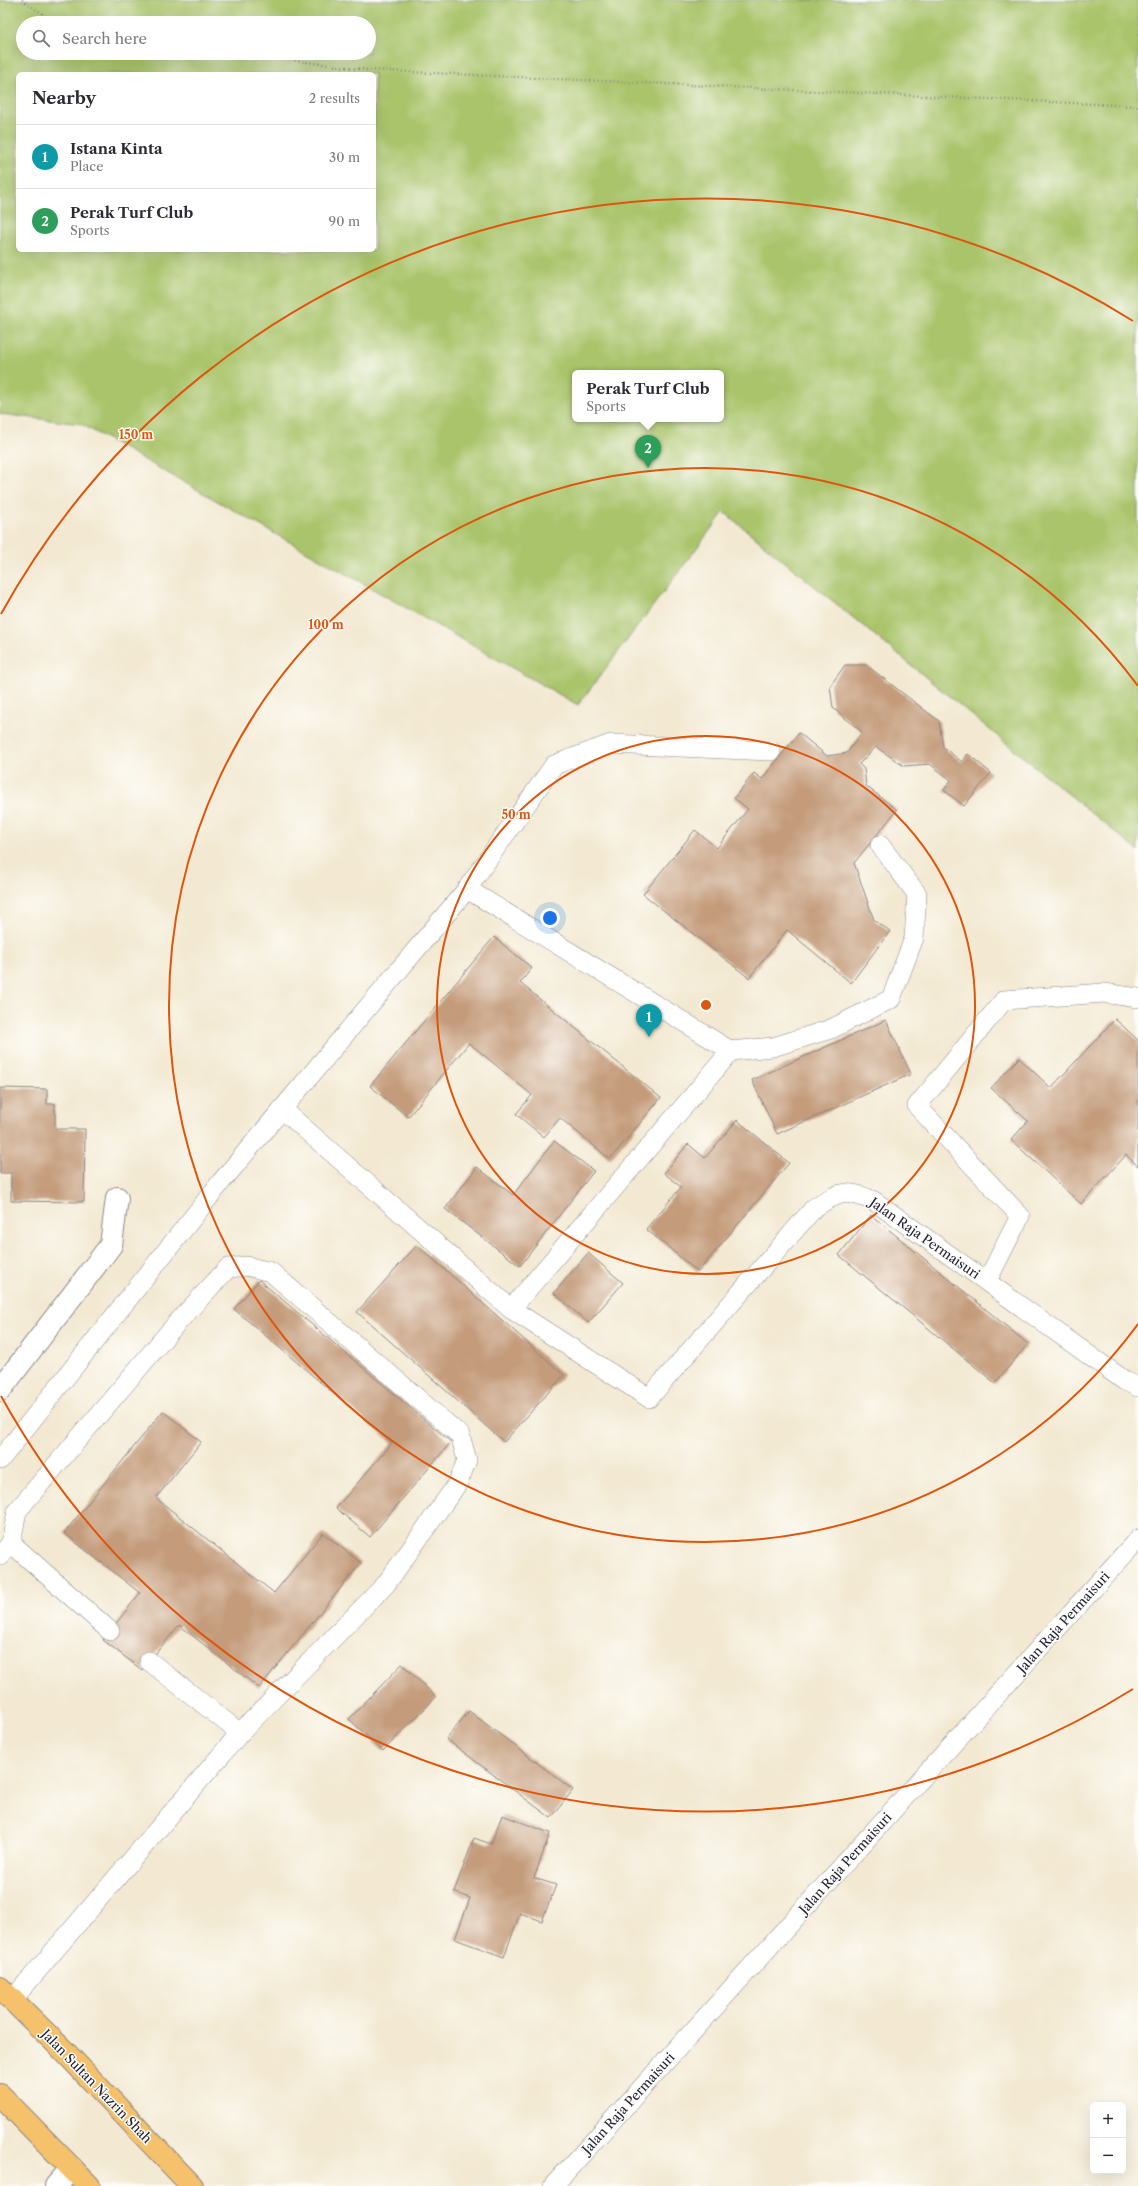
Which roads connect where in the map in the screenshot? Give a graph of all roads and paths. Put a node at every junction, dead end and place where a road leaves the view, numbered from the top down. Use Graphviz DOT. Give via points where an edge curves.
graph roads {
  1 [pos="22,0"];
  2 [pos="46,16"];
  3 [pos="292,60"];
  4 [pos="1138,106"];
  5 [pos="771,751"];
  6 [pos="880,845"];
  7 [pos="467,889"];
  8 [pos="1138,998"];
  9 [pos="731,1051"];
  10 [pos="282,1109"];
  11 [pos="117,1198"];
  12 [pos="986,1281"];
  13 [pos="512,1309"];
  14 [pos="1138,1387"];
  15 [pos="0,1390"];
  16 [pos="0,1460"];
  17 [pos="1138,1539"];
  18 [pos="6,1550"];
  19 [pos="110,1631"];
  20 [pos="149,1662"];
  21 [pos="240,1733"];
  22 [pos="6,1994"];
  23 [pos="0,2095"];
  24 [pos="72,2168"];
  25 [pos="56,2186"];
  26 [pos="89,2186"];
  27 [pos="192,2186"];
  28 [pos="553,2186"];
  1 -- 2 [label="path"];
  3 -- 4 [label="path" via="367,70"];
  5 -- 7 [label="lane" via="611,744 554,765"];
  6 -- 9 [label="lane" via="917,894 914,938 891,999 831,1030 772,1047"];
  7 -- 9 [label="lane"];
  7 -- 10 [label="lane"];
  8 -- 12 [label="lane" via="1104,993 1004,1000 917,1106 1020,1216"];
  9 -- 13 [label="lane"];
  10 -- 13 [label="lane"];
  10 -- 16 [label="lane"];
  11 -- 15 [label="street" via="111,1245"];
  12 -- 13 [label="lane, Jalan Raja Permaisuri" via="874,1201 855,1193 834,1195 814,1208 649,1398"];
  12 -- 14 [label="lane, Jalan Raja Permaisuri"];
  17 -- 28 [label="lane, Jalan Raja Permaisuri"];
  18 -- 19 [label="lane"];
  18 -- 21 [label="lane" via="17,1511 176,1324 228,1268 246,1266 271,1272 460,1435 467,1460 458,1483 386,1584"];
  20 -- 21 [label="lane"];
  21 -- 22 [label="lane"];
  22 -- 27 [label="highway, Jalan Sultan Nazrin Shah" via="69,2056"];
  23 -- 24 [label="highway"];
  24 -- 25 [label="street"];
  24 -- 26 [label="highway"];
}
